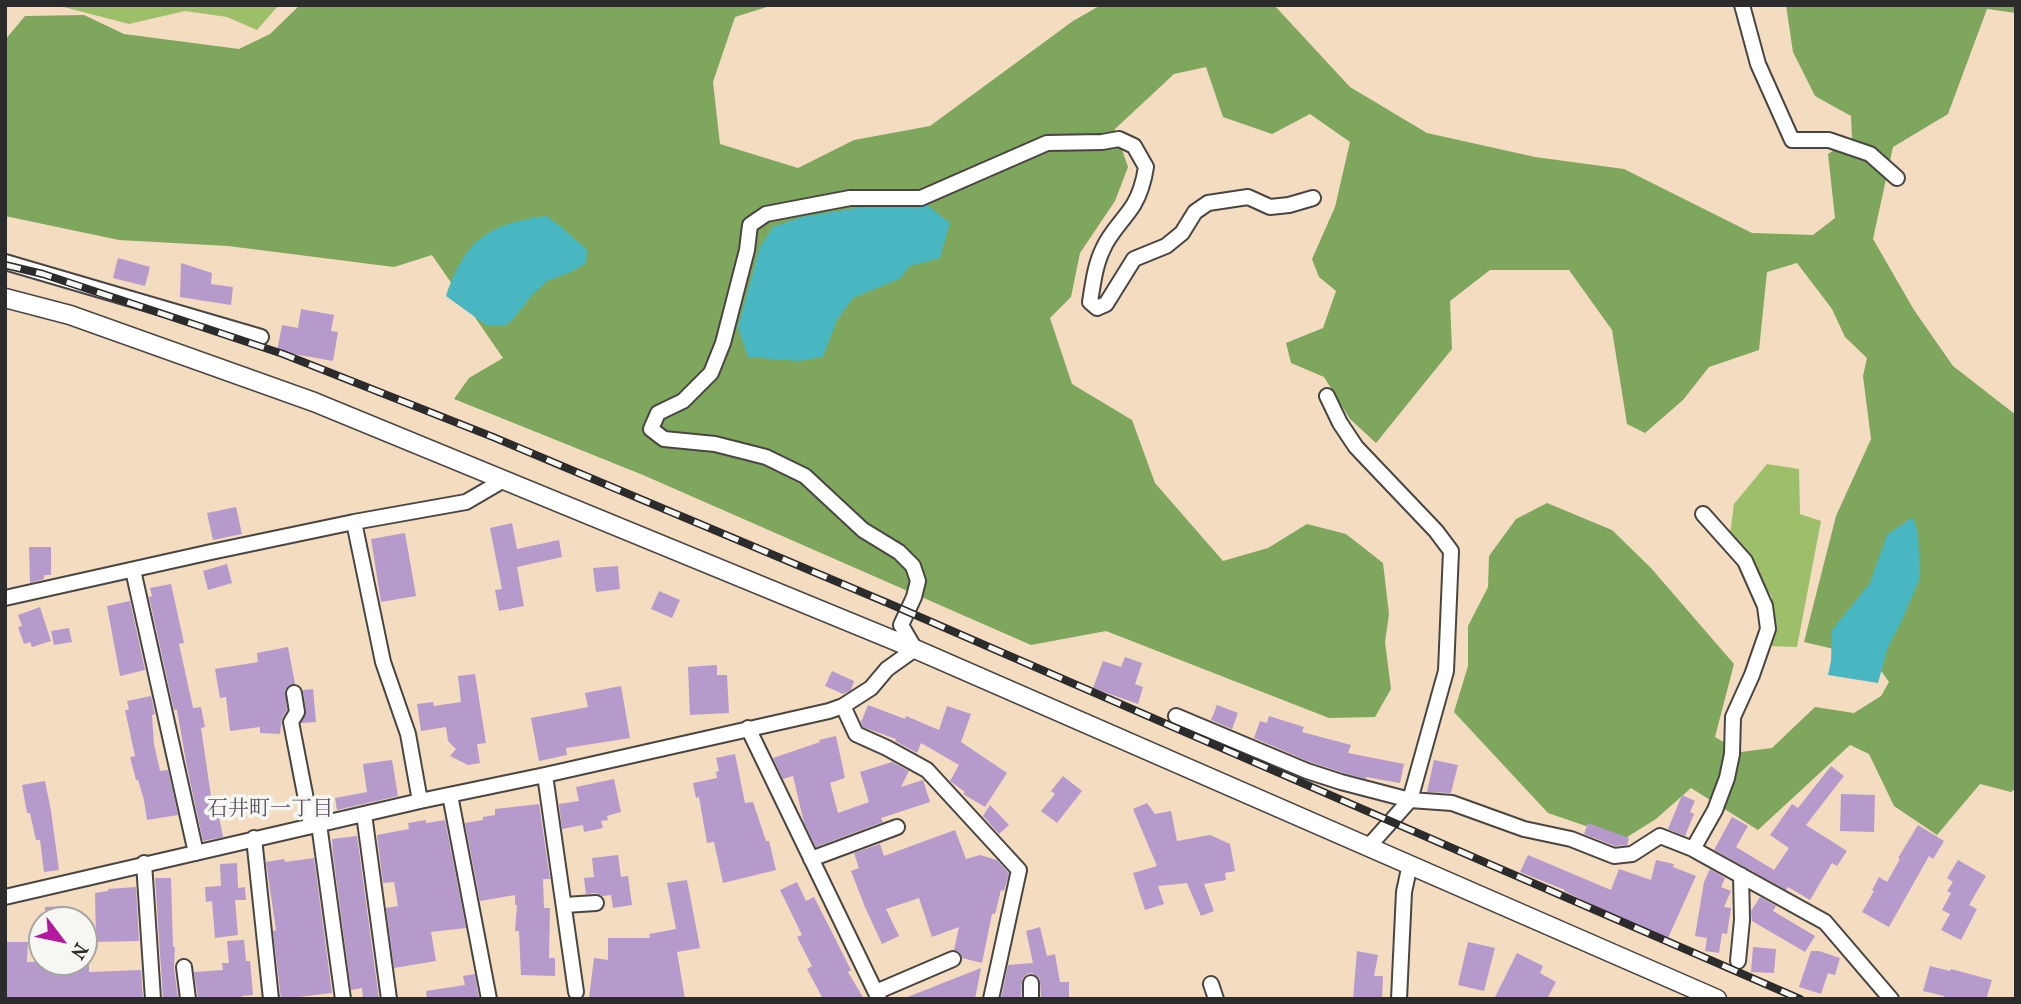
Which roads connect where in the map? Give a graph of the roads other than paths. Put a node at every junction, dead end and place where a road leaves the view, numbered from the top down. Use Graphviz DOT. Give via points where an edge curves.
graph roads {
  1 [pos="1742,5"];
  2 [pos="1897,178"];
  3 [pos="1313,198"];
  4 [pos="5,262"];
  5 [pos="5,298"];
  6 [pos="261,337"];
  7 [pos="1327,396"];
  8 [pos="502,481"];
  9 [pos="1703,514"];
  10 [pos="354,522"];
  11 [pos="133,570"];
  12 [pos="5,598"];
  13 [pos="915,649"];
  14 [pos="294,693"];
  15 [pos="842,706"];
  16 [pos="1176,716"];
  17 [pos="748,728"];
  18 [pos="545,775"];
  19 [pos="450,795"];
  20 [pos="1410,800"];
  21 [pos="420,801"];
  22 [pos="364,814"];
  23 [pos="315,825"];
  24 [pos="897,827"];
  25 [pos="254,838"];
  26 [pos="1369,846"];
  27 [pos="1693,849"];
  28 [pos="196,853"];
  29 [pos="811,859"];
  30 [pos="144,863"];
  31 [pos="1410,863"];
  32 [pos="1741,875"];
  33 [pos="5,897"];
  34 [pos="596,903"];
  35 [pos="565,905"];
  36 [pos="953,959"];
  37 [pos="1738,961"];
  38 [pos="184,967"];
  39 [pos="1031,983"];
  40 [pos="1211,984"];
  41 [pos="576,992"];
  42 [pos="878,995"];
  43 [pos="153,999"];
  44 [pos="188,999"];
  45 [pos="271,999"];
  46 [pos="342,999"];
  47 [pos="389,999"];
  48 [pos="488,999"];
  49 [pos="991,999"];
  50 [pos="1031,999"];
  51 [pos="1216,999"];
  52 [pos="1399,999"];
  53 [pos="1717,999"];
  54 [pos="1891,999"];
  1 -- 2 [label="street" via="1758,64 1792,140 1829,140 1870,154"];
  3 -- 13 [label="street" via="1270,207 1248,197 1208,203 1166,246 1134,259 1106,304 1097,309 1090,302 1096,266 1115,228 1134,205 1146,167 1134,146 1119,139 1047,143 921,198 850,198 766,214 750,225 723,343 711,373 683,401 658,413 651,429 664,439 715,444 766,457 805,476 863,530 899,552 913,566 918,581 901,625"];
  4 -- 6 [label="street"];
  5 -- 8 [label="street" via="70,315 301,398"];
  7 -- 20 [label="street" via="1356,447 1451,551 1446,671"];
  8 -- 10 [label="street" via="466,502"];
  8 -- 13 [label="street"];
  9 -- 27 [label="street" via="1745,561 1765,606 1768,629 1732,717 1727,778"];
  10 -- 11 [label="street"];
  10 -- 21 [label="street" via="383,662 408,734"];
  11 -- 12 [label="street"];
  11 -- 28 [label="street"];
  13 -- 15 [label="street" via="887,669 871,688"];
  13 -- 26 [label="street"];
  14 -- 23 [label="street" via="297,712 291,722"];
  15 -- 17 [label="street"];
  15 -- 49 [label="street" via="856,734 927,770 1018,870"];
  16 -- 20 [label="street" via="1307,771"];
  17 -- 18 [label="street"];
  17 -- 29 [label="street"];
  18 -- 19 [label="street"];
  18 -- 35 [label="street"];
  19 -- 21 [label="street"];
  19 -- 48 [label="street"];
  20 -- 26 [label="street"];
  20 -- 27 [label="street" via="1452,803 1614,856 1632,854 1660,836"];
  21 -- 22 [label="street"];
  22 -- 23 [label="street"];
  22 -- 47 [label="street"];
  23 -- 25 [label="street"];
  23 -- 46 [label="street"];
  24 -- 29 [label="street"];
  25 -- 28 [label="street"];
  25 -- 45 [label="street"];
  26 -- 31 [label="street"];
  27 -- 32 [label="street"];
  28 -- 30 [label="street"];
  29 -- 42 [label="street"];
  30 -- 33 [label="street"];
  30 -- 43 [label="street"];
  31 -- 52 [label="street" via="1404,892"];
  31 -- 53 [label="street"];
  32 -- 37 [label="street"];
  32 -- 54 [label="street" via="1825,922"];
  34 -- 35 [label="street"];
  35 -- 41 [label="street"];
  36 -- 42 [label="street"];
  38 -- 44 [label="street"];
  39 -- 50 [label="street"];
  40 -- 51 [label="street"];
}
